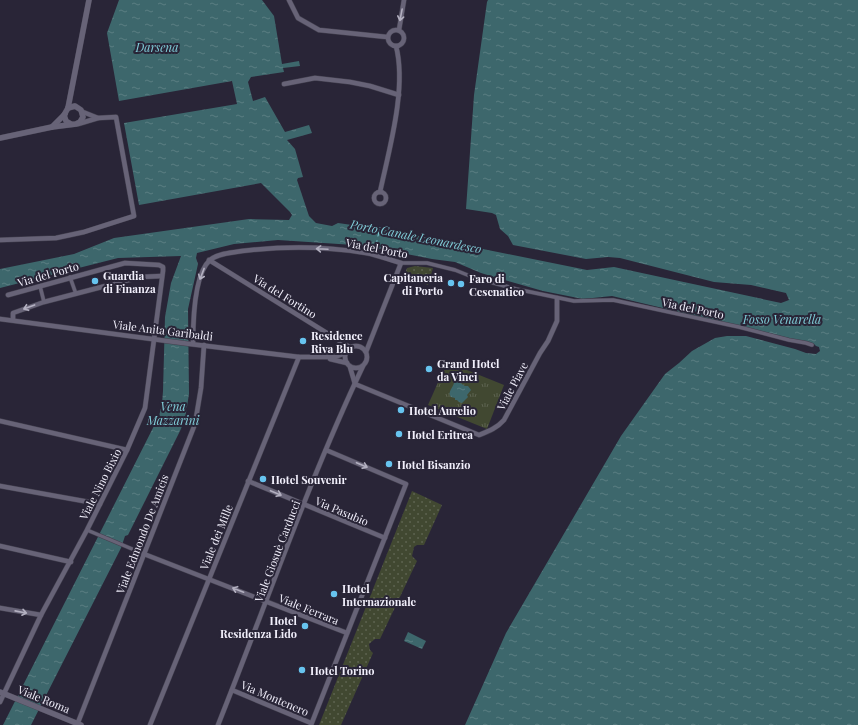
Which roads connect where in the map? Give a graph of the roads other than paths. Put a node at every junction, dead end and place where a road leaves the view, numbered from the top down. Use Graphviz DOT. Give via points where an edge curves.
graph roads {
  1 [pos="89,0"];
  2 [pos="289,0"];
  3 [pos="404,0"];
  4 [pos="399,30"];
  5 [pos="387,37"];
  6 [pos="396,46"];
  7 [pos="284,84"];
  8 [pos="70,95"];
  9 [pos="399,95"];
  10 [pos="75,106"];
  11 [pos="68,108"];
  12 [pos="83,112"];
  13 [pos="65,114"];
  14 [pos="98,118"];
  15 [pos="71,124"];
  16 [pos="78,124"];
  17 [pos="52,128"];
  18 [pos="0,138"];
  19 [pos="380,192"];
  20 [pos="0,240"];
  21 [pos="209,260"];
  22 [pos="401,263"];
  23 [pos="163,267"];
  24 [pos="162,276"];
  25 [pos="70,277"];
  26 [pos="40,286"];
  27 [pos="76,294"];
  28 [pos="8,295"];
  29 [pos="557,298"];
  30 [pos="44,302"];
  31 [pos="0,319"];
  32 [pos="13,320"];
  33 [pos="154,339"];
  34 [pos="193,344"];
  35 [pos="204,345"];
  36 [pos="812,346"];
  37 [pos="351,348"];
  38 [pos="366,352"];
  39 [pos="346,353"];
  40 [pos="298,357"];
  41 [pos="324,358"];
  42 [pos="348,365"];
  43 [pos="363,366"];
  44 [pos="355,384"];
  45 [pos="0,422"];
  46 [pos="127,450"];
  47 [pos="326,450"];
  48 [pos="248,481"];
  49 [pos="0,486"];
  50 [pos="100,504"];
  51 [pos="304,505"];
  52 [pos="89,531"];
  53 [pos="385,538"];
  54 [pos="0,546"];
  55 [pos="144,554"];
  56 [pos="71,562"];
  57 [pos="209,579"];
  58 [pos="266,601"];
  59 [pos="0,608"];
  60 [pos="41,615"];
  61 [pos="347,633"];
  62 [pos="232,690"];
  63 [pos="5,694"];
  64 [pos="0,702"];
  65 [pos="79,724"];
  66 [pos="311,724"];
  67 [pos="150,725"];
  68 [pos="218,725"];
  1 -- 8 [label="street"];
  2 -- 5 [label="street" via="298,18 319,30"];
  3 -- 4 [label="street, one-way"];
  4 -- 5 [label="street" via="391,30"];
  4 -- 6 [label="street" via="404,39"];
  5 -- 6 [label="street" via="390,44"];
  6 -- 9 [label="street" via="399,60"];
  7 -- 9 [label="street" via="315,78 370,86"];
  8 -- 10 [label="street"];
  8 -- 11 [label="street"];
  9 -- 19 [label="street"];
  10 -- 11 [label="street"];
  10 -- 12 [label="street"];
  11 -- 13 [label="street"];
  12 -- 14 [label="street"];
  12 -- 16 [label="street"];
  13 -- 15 [label="street" via="66,121"];
  13 -- 17 [label="street"];
  14 -- 16 [label="street"];
  14 -- 20 [label="street" via="116,117 134,216 56,238"];
  15 -- 16 [label="street"];
  15 -- 17 [label="street"];
  17 -- 18 [label="street"];
  22 -- 21 [label="street, Via del Porto, one-way" via="367,253 285,247 220,255"];
  21 -- 34 [label="street, one-way" via="200,276 193,314"];
  21 -- 37 [label="street, Via del Fortino"];
  22 -- 29 [label="street, Via del Porto" via="427,263 516,290"];
  22 -- 38 [label="street"];
  23 -- 24 [label="street, Viale Nino Bixio"];
  23 -- 25 [label="street, Via del Porto" via="125,263"];
  24 -- 27 [label="street" via="140,277"];
  24 -- 33 [label="street, Viale Nino Bixio"];
  25 -- 26 [label="street, Via del Porto"];
  25 -- 27 [label="street"];
  26 -- 28 [label="street, Via del Porto"];
  26 -- 30 [label="street"];
  27 -- 30 [label="street"];
  29 -- 36 [label="street, Via del Porto" via="583,302 613,300 739,327"];
  29 -- 44 [label="street, Viale Piave" via="557,321 548,341 504,420 490,431 479,435"];
  30 -- 32 [label="street, one-way" via="13,313"];
  31 -- 32 [label="street, Viale Anita Garibaldi"];
  32 -- 33 [label="street, Viale Anita Garibaldi"];
  33 -- 34 [label="street, Viale Anita Garibaldi"];
  33 -- 46 [label="street, Viale Nino Bixio" via="145,408"];
  34 -- 35 [label="street, Viale Anita Garibaldi"];
  35 -- 40 [label="street, Viale Anita Garibaldi"];
  35 -- 55 [label="street, Viale Edmondo De Amicis" via="195,424"];
  37 -- 38 [label="street" via="358,346"];
  37 -- 39 [label="street"];
  38 -- 43 [label="street" via="367,359"];
  39 -- 41 [label="street, Viale Anita Garibaldi"];
  39 -- 42 [label="street"];
  40 -- 41 [label="street, Viale Anita Garibaldi"];
  40 -- 48 [label="street, Viale dei Mille"];
  41 -- 42 [label="street, Viale Anita Garibaldi"];
  42 -- 43 [label="street" via="357,368"];
  42 -- 44 [label="street"];
  43 -- 44 [label="street, Viale Giosuè Carducci"];
  44 -- 47 [label="street, Viale Giosuè Carducci"];
  45 -- 46 [label="street"];
  46 -- 50 [label="street, Viale Nino Bixio"];
  47 -- 51 [label="street, Viale Giosuè Carducci"];
  47 -- 53 [label="street, one-way" via="406,484"];
  48 -- 51 [label="street, Via Pasubio, one-way"];
  48 -- 57 [label="street, Viale dei Mille"];
  49 -- 50 [label="street"];
  50 -- 52 [label="street, Viale Nino Bixio"];
  51 -- 53 [label="street, Via Pasubio"];
  51 -- 58 [label="street, Viale Giosuè Carducci"];
  52 -- 55 [label="street, Viale Ferrara"];
  52 -- 56 [label="street, Viale Nino Bixio"];
  53 -- 61 [label="street"];
  54 -- 56 [label="street"];
  55 -- 57 [label="street, Viale Ferrara"];
  55 -- 65 [label="street, Viale Edmondo De Amicis"];
  56 -- 60 [label="street, Viale Nino Bixio"];
  58 -- 57 [label="street, Viale Ferrara, one-way"];
  57 -- 67 [label="street, Viale dei Mille"];
  58 -- 61 [label="street, Viale Ferrara"];
  58 -- 62 [label="street, Viale Giosuè Carducci"];
  59 -- 60 [label="street, one-way"];
  60 -- 63 [label="street, Viale Nino Bixio"];
  61 -- 66 [label="street"];
  62 -- 66 [label="street, Via Montenero"];
  62 -- 68 [label="street, Viale Giosuè Carducci"];
  63 -- 64 [label="street, Viale Nino Bixio"];
  63 -- 65 [label="street, Viale Roma"];
}
